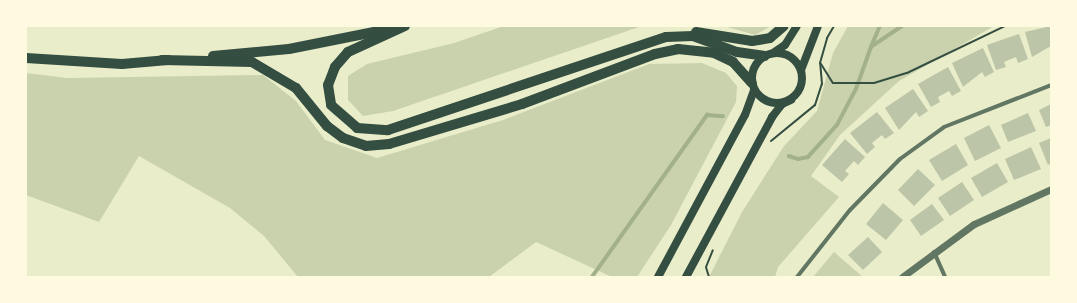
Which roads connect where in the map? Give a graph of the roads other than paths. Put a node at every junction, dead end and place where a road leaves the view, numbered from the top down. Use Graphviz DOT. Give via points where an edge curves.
graph roads {
  1 [pos="404,26"];
  2 [pos="784,26"];
  3 [pos="798,26"];
  4 [pos="818,26"];
  5 [pos="666,37"];
  6 [pos="769,55"];
  7 [pos="26,58"];
  8 [pos="162,60"];
  9 [pos="801,70"];
  10 [pos="1051,85"];
  11 [pos="753,86"];
  12 [pos="791,100"];
  13 [pos="1051,189"];
  14 [pos="934,252"];
  15 [pos="658,277"];
  16 [pos="686,277"];
  17 [pos="797,277"];
  18 [pos="902,277"];
  19 [pos="945,277"];
  1 -- 5 [label="highway" via="348,52 335,66 328,85 331,105 357,128 388,130"];
  1 -- 8 [label="highway" via="289,49"];
  2 -- 5 [label="highway" via="770,38 752,41 708,33 682,33"];
  3 -- 6 [label="main road" via="785,45"];
  4 -- 9 [label="main road"];
  5 -- 6 [label="highway" via="692,36 738,52"];
  6 -- 9 [label="main road" via="793,58"];
  6 -- 11 [label="main road" via="754,68"];
  7 -- 8 [label="highway" via="122,64"];
  8 -- 11 [label="highway" via="252,62 296,88 327,126 343,138 366,146 389,144 522,104 655,54 678,49 714,53 733,62"];
  9 -- 12 [label="main road" via="801,87"];
  10 -- 17 [label="street" via="990,106 944,126 900,159 850,210"];
  11 -- 12 [label="main road" via="763,99 774,104"];
  11 -- 15 [label="main road" via="745,115"];
  12 -- 16 [label="main road" via="782,104 772,117"];
  13 -- 14 [label="street" via="974,224"];
  14 -- 18 [label="street"];
  14 -- 19 [label="street"];
}
